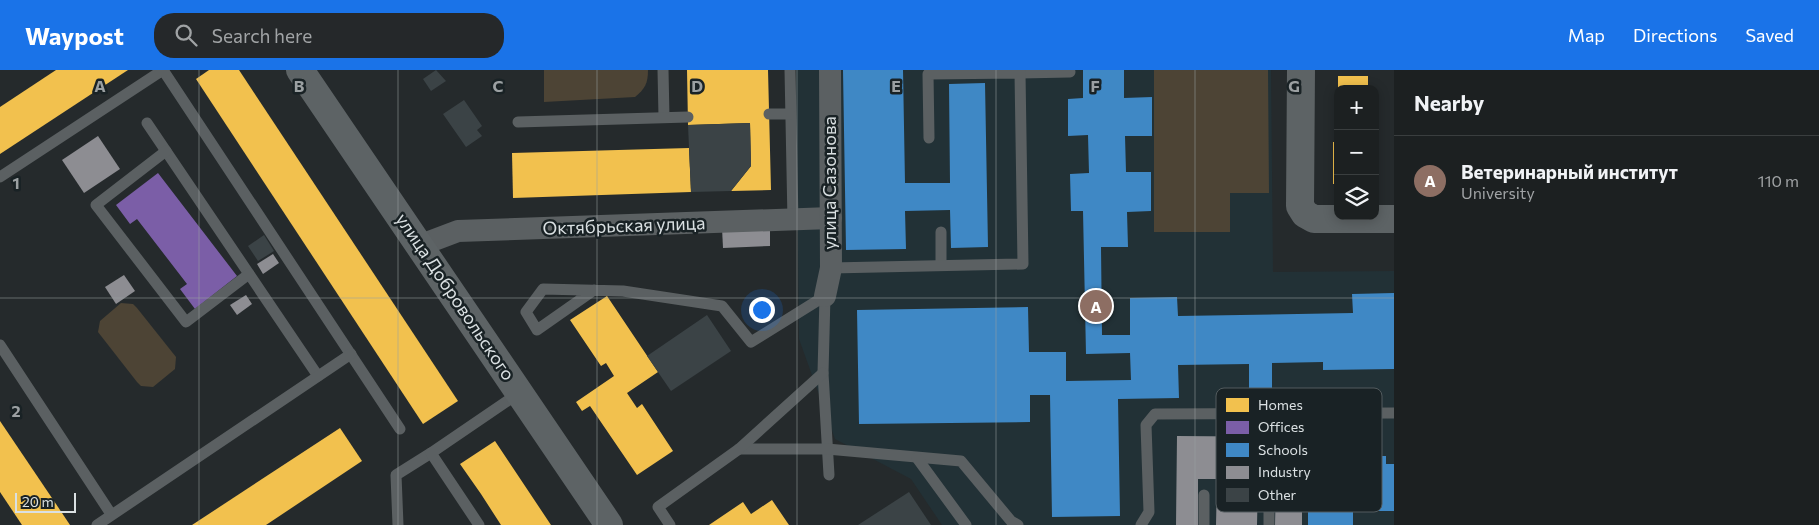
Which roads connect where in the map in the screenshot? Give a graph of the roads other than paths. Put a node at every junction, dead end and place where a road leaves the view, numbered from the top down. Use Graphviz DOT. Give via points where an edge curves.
graph roads {
  1 [pos="300,70"];
  2 [pos="662,70"];
  3 [pos="790,70"];
  4 [pos="830,70"];
  5 [pos="1301,70"];
  6 [pos="1070,72"];
  7 [pos="1020,73"];
  8 [pos="769,114"];
  9 [pos="790,114"];
  10 [pos="664,117"];
  11 [pos="688,117"];
  12 [pos="518,122"];
  13 [pos="147,124"];
  14 [pos="929,138"];
  15 [pos="166,152"];
  16 [pos="0,177"];
  17 [pos="831,218"];
  18 [pos="1394,219"];
  19 [pos="793,221"];
  20 [pos="941,232"];
  21 [pos="421,245"];
  22 [pos="942,265"];
  23 [pos="831,268"];
  24 [pos="249,274"];
  25 [pos="594,290"];
  26 [pos="825,296"];
  27 [pos="0,346"];
  28 [pos="350,354"];
  29 [pos="822,373"];
  30 [pos="318,376"];
  31 [pos="519,393"];
  32 [pos="1216,414"];
  33 [pos="400,429"];
  34 [pos="739,449"];
  35 [pos="827,449"];
  36 [pos="431,453"];
  37 [pos="916,458"];
  38 [pos="829,475"];
  39 [pos="1204,495"];
  40 [pos="1269,512"];
  41 [pos="112,514"];
  42 [pos="1012,524"];
  43 [pos="97,525"];
  44 [pos="398,525"];
  45 [pos="479,525"];
  46 [pos="609,525"];
  47 [pos="670,525"];
  48 [pos="966,525"];
  49 [pos="1142,525"];
  50 [pos="1204,525"];
  51 [pos="1269,525"];
  1 -- 21 [label="street, улица Добровольского"];
  2 -- 10 [label="lane"];
  3 -- 9 [label="lane"];
  4 -- 17 [label="street, улица Сазонова"];
  5 -- 18 [label="street" via="1300,206 1314,219"];
  6 -- 7 [label="lane"];
  7 -- 14 [label="lane" via="928,74"];
  7 -- 22 [label="lane" via="1023,264"];
  8 -- 9 [label="lane"];
  9 -- 19 [label="lane"];
  10 -- 11 [label="lane"];
  10 -- 12 [label="lane"];
  13 -- 15 [label="lane"];
  15 -- 24 [label="lane"];
  15 -- 24 [label="lane" via="96,205 186,322"];
  16 -- 28 [label="lane" via="163,70"];
  17 -- 19 [label="street, Октябрьская улица"];
  17 -- 23 [label="street, улица Сазонова"];
  19 -- 21 [label="street, Октябрьская улица" via="458,231"];
  20 -- 22 [label="lane"];
  21 -- 31 [label="street, улица Добровольского"];
  22 -- 23 [label="lane"];
  23 -- 26 [label="street, улица Сазонова"];
  24 -- 30 [label="lane"];
  25 -- 25 [label="lane" via="543,289 526,312 537,330"];
  25 -- 26 [label="lane" via="623,291 722,306 751,342"];
  26 -- 29 [label="lane"];
  27 -- 41 [label="lane"];
  28 -- 30 [label="lane"];
  28 -- 33 [label="lane"];
  29 -- 34 [label="lane"];
  29 -- 35 [label="lane"];
  30 -- 41 [label="lane"];
  31 -- 36 [label="lane"];
  31 -- 46 [label="street, улица Добровольского"];
  32 -- 49 [label="lane" via="1155,414 1146,425 1149,512"];
  34 -- 35 [label="lane"];
  34 -- 47 [label="lane" via="658,506"];
  35 -- 37 [label="lane"];
  35 -- 38 [label="lane"];
  36 -- 44 [label="lane" via="396,476"];
  36 -- 45 [label="lane"];
  37 -- 42 [label="lane" via="962,462"];
  37 -- 48 [label="lane"];
  39 -- 50 [label="lane"];
  40 -- 51 [label="lane"];
  41 -- 43 [label="lane"];
}
